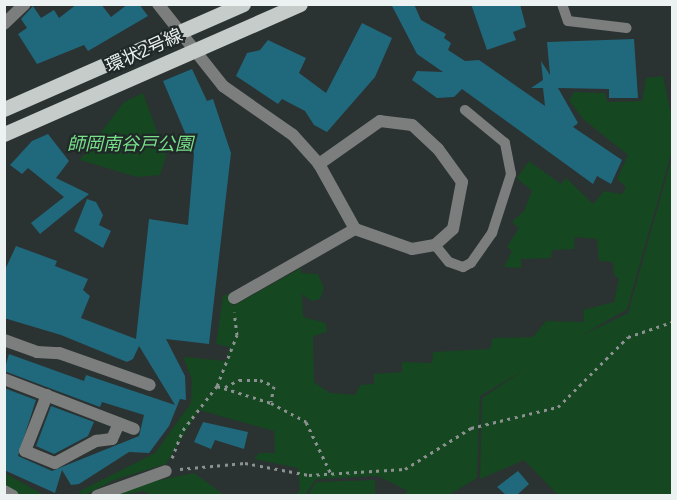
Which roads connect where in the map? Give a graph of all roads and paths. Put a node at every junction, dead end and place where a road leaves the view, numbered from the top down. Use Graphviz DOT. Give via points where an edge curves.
graph roads {
  1 [pos="25,4"];
  2 [pos="158,4"];
  3 [pos="243,4"];
  4 [pos="300,4"];
  5 [pos="562,4"];
  6 [pos="4,24"];
  7 [pos="627,28"];
  8 [pos="180,33"];
  9 [pos="194,51"];
  10 [pos="4,109"];
  11 [pos="465,110"];
  12 [pos="4,134"];
  13 [pos="319,164"];
  14 [pos="356,229"];
  15 [pos="435,245"];
  16 [pos="234,298"];
  17 [pos="672,321"];
  18 [pos="4,340"];
  19 [pos="4,378"];
  20 [pos="150,385"];
  21 [pos="217,386"];
  22 [pos="223,388"];
  23 [pos="47,395"];
  24 [pos="271,403"];
  25 [pos="119,423"];
  26 [pos="134,429"];
  27 [pos="166,471"];
  28 [pos="331,474"];
  29 [pos="4,491"];
  30 [pos="13,495"];
  31 [pos="97,495"];
  1 -- 6 [label="street"];
  2 -- 8 [label="street"];
  3 -- 8 [label="main road, 環状2号線"];
  4 -- 9 [label="main road, 環状2号線"];
  5 -- 7 [label="lane" via="568,21"];
  8 -- 9 [label="street"];
  8 -- 10 [label="main road, 環状2号線"];
  9 -- 12 [label="main road, 環状2号線"];
  9 -- 13 [label="street" via="223,86 292,135"];
  11 -- 15 [label="lane" via="505,143 511,174 492,233 471,263 463,267 450,262"];
  13 -- 14 [label="street"];
  13 -- 15 [label="street" via="380,121 412,125 438,149 462,182 453,229"];
  14 -- 15 [label="street" via="412,249"];
  14 -- 16 [label="street"];
  16 -- 21 [label="path" via="237,336"];
  17 -- 28 [label="path" via="628,337 558,407 471,428 405,468"];
  18 -- 20 [label="street" via="37,352 59,353"];
  19 -- 23 [label="street"];
  21 -- 22 [label="path"];
  21 -- 27 [label="path" via="183,430"];
  22 -- 24 [label="path"];
  22 -- 24 [label="path" via="239,380 260,380 274,386"];
  23 -- 25 [label="street"];
  23 -- 25 [label="street" via="25,451 55,463 96,441 112,439"];
  24 -- 28 [label="path" via="306,422"];
  25 -- 26 [label="street"];
  27 -- 28 [label="path" via="245,463 289,473"];
  27 -- 31 [label="street"];
  29 -- 30 [label="street"];
}
